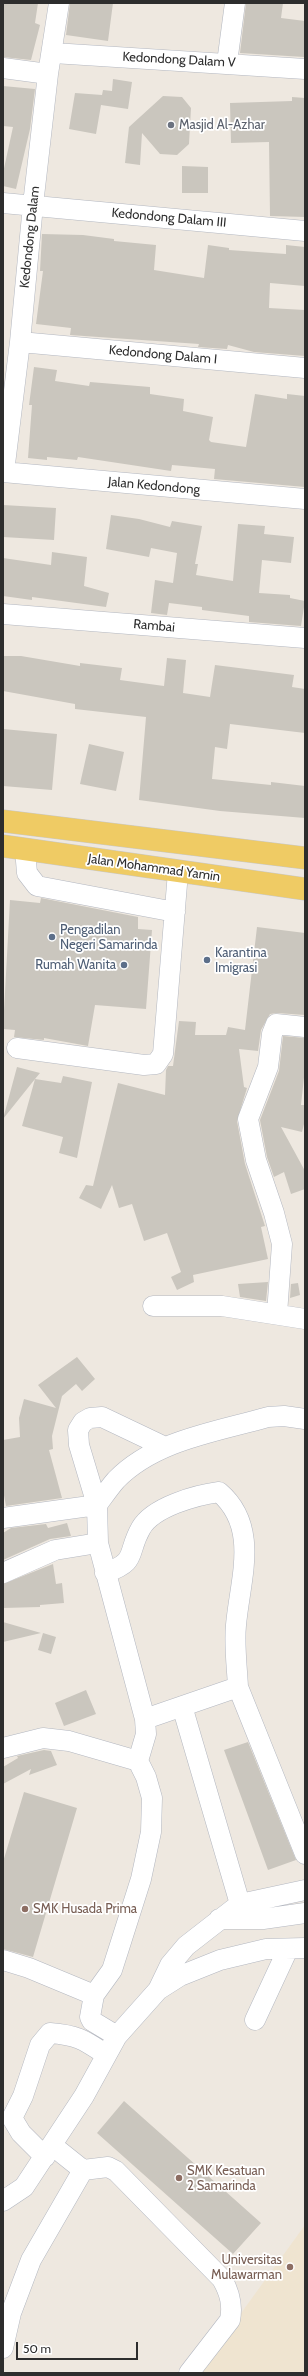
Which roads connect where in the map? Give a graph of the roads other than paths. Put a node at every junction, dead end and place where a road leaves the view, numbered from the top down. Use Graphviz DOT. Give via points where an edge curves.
graph roads {
  1 [pos="59,3"];
  2 [pos="235,3"];
  3 [pos="53,53"];
  4 [pos="227,62"];
  5 [pos="3,68"];
  6 [pos="305,69"];
  7 [pos="48,74"];
  8 [pos="3,203"];
  9 [pos="33,205"];
  10 [pos="305,232"];
  11 [pos="20,342"];
  12 [pos="305,368"];
  13 [pos="3,472"];
  14 [pos="305,499"];
  15 [pos="3,614"];
  16 [pos="305,638"];
  17 [pos="3,821"];
  18 [pos="3,846"];
  19 [pos="25,849"];
  20 [pos="305,858"];
  21 [pos="178,872"];
  22 [pos="305,889"];
  23 [pos="175,912"];
  24 [pos="305,1027"];
  25 [pos="17,1048"];
  26 [pos="153,1306"];
  27 [pos="277,1314"];
  28 [pos="305,1319"];
  29 [pos="305,1419"];
  30 [pos="165,1447"];
  31 [pos="97,1505"];
  32 [pos="3,1518"];
  33 [pos="98,1543"];
  34 [pos="3,1573"];
  35 [pos="105,1573"];
  36 [pos="238,1687"];
  37 [pos="182,1706"];
  38 [pos="145,1718"];
  39 [pos="3,1748"];
  40 [pos="138,1761"];
  41 [pos="305,1854"];
  42 [pos="305,1890"];
  43 [pos="240,1904"];
  44 [pos="305,1913"];
  45 [pos="220,1919"];
  46 [pos="296,1948"];
  47 [pos="3,1960"];
  48 [pos="158,1990"];
  49 [pos="94,1995"];
  50 [pos="255,2020"];
  51 [pos="117,2036"];
  52 [pos="105,2054"];
  53 [pos="49,2152"];
  54 [pos="83,2170"];
  55 [pos="3,2201"];
  56 [pos="3,2348"];
  57 [pos="189,2373"];
  1 -- 3 [label="street, Kedondong Dalam"];
  2 -- 4 [label="street"];
  3 -- 4 [label="street, Kedondong Dalam V"];
  3 -- 7 [label="street, Kedondong Dalam"];
  4 -- 6 [label="street, Kedondong Dalam V"];
  5 -- 7 [label="street"];
  7 -- 9 [label="street, Kedondong Dalam"];
  8 -- 9 [label="street, Kedondong Dalam III"];
  9 -- 10 [label="street, Kedondong Dalam III"];
  9 -- 11 [label="street, Kedondong Dalam"];
  11 -- 12 [label="street, Kedondong Dalam I"];
  11 -- 13 [label="street, Kedondong Dalam"];
  13 -- 14 [label="street, Jalan Kedondong"];
  15 -- 16 [label="street, Rambai"];
  17 -- 20 [label="main road"];
  18 -- 19 [label="main road, Jalan Mohammad Yamin"];
  19 -- 21 [label="main road, Jalan Mohammad Yamin"];
  19 -- 23 [label="street" via="27,873 37,886"];
  21 -- 22 [label="main road, Jalan Mohammad Yamin"];
  21 -- 23 [label="street"];
  23 -- 25 [label="street" via="163,1054 156,1064 144,1065"];
  24 -- 27 [label="street" via="276,1024 272,1034 268,1067 248,1119 256,1160 282,1244"];
  26 -- 27 [label="street" via="222,1306"];
  27 -- 28 [label="street"];
  29 -- 30 [label="street" via="268,1417"];
  30 -- 31 [label="street" via="131,1467 116,1480"];
  30 -- 31 [label="street" via="102,1417 90,1418 83,1422 78,1430 79,1445"];
  31 -- 32 [label="street"];
  31 -- 33 [label="street"];
  33 -- 34 [label="street" via="55,1550"];
  33 -- 35 [label="street"];
  35 -- 36 [label="street" via="120,1568 131,1559 141,1528 150,1516 197,1495 219,1492 232,1503 240,1523 246,1552 236,1626"];
  35 -- 38 [label="street"];
  36 -- 37 [label="street"];
  36 -- 41 [label="street"];
  37 -- 38 [label="street"];
  37 -- 43 [label="street"];
  38 -- 40 [label="street" via="146,1734"];
  39 -- 40 [label="street" via="44,1738 69,1741"];
  40 -- 49 [label="street" via="152,1798 151,1832 142,1879 112,1970"];
  42 -- 43 [label="street"];
  43 -- 45 [label="street"];
  44 -- 45 [label="street" via="263,1919"];
  45 -- 48 [label="street" via="186,1946 170,1965"];
  46 -- 48 [label="street" via="266,1949 220,1960 180,1976"];
  46 -- 50 [label="street"];
  47 -- 49 [label="street"];
  48 -- 51 [label="street"];
  49 -- 51 [label="street" via="90,2017 92,2021"];
  51 -- 52 [label="street"];
  52 -- 53 [label="street" via="84,2096"];
  52 -- 53 [label="street" via="82,2038 65,2034 50,2033 40,2045 23,2096 12,2118 21,2133"];
  53 -- 54 [label="street"];
  53 -- 55 [label="street" via="24,2188"];
  54 -- 56 [label="street" via="31,2260 15,2300"];
  54 -- 57 [label="street" via="104,2166 116,2171 222,2279 229,2291 232,2309 230,2320"];
}
